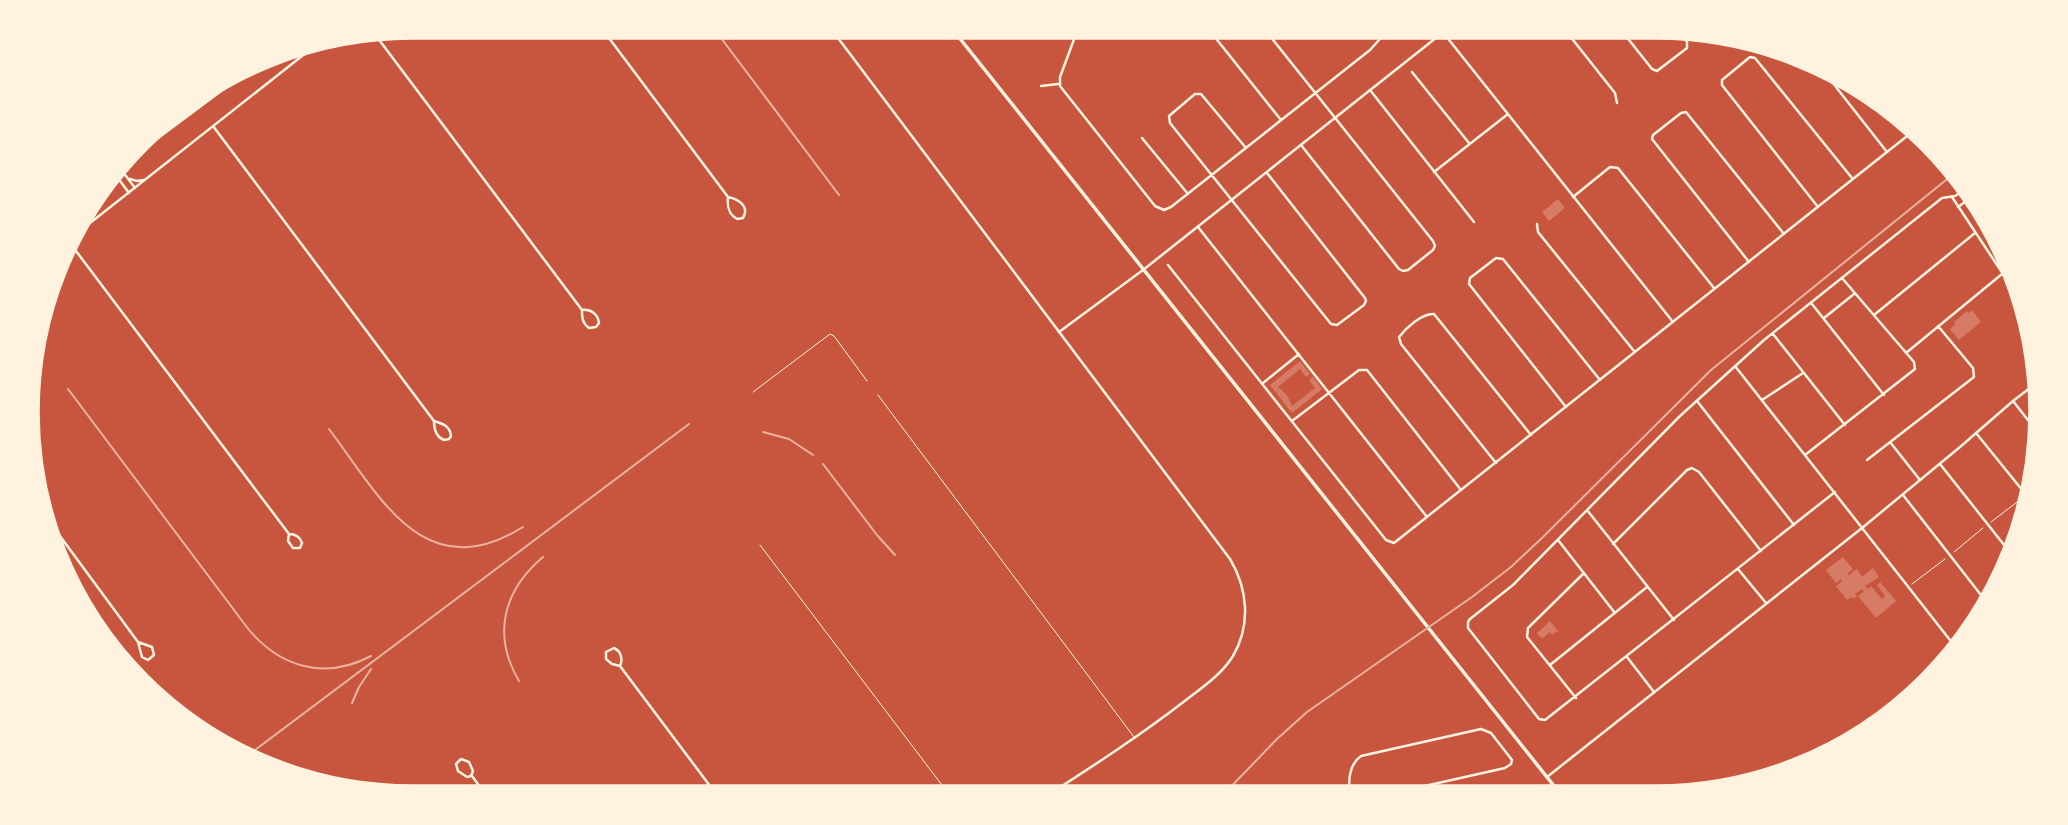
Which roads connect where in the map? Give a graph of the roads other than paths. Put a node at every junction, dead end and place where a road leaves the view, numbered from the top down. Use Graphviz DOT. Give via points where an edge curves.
graph roads {
  1 [pos="610,39"];
  2 [pos="839,39"];
  3 [pos="960,39"];
  4 [pos="1075,39"];
  5 [pos="1216,39"];
  6 [pos="1272,39"];
  7 [pos="1380,39"];
  8 [pos="1434,39"];
  9 [pos="1449,39"];
  10 [pos="1572,39"];
  11 [pos="1629,39"];
  12 [pos="379,40"];
  13 [pos="1685,40"];
  14 [pos="304,55"];
  15 [pos="1412,72"];
  16 [pos="1060,83"];
  17 [pos="1834,84"];
  18 [pos="1041,86"];
  19 [pos="1370,90"];
  20 [pos="1315,93"];
  21 [pos="208,100"];
  22 [pos="1617,103"];
  23 [pos="1508,114"];
  24 [pos="1336,118"];
  25 [pos="1281,120"];
  26 [pos="213,126"];
  27 [pos="164,133"];
  28 [pos="1908,136"];
  29 [pos="1142,138"];
  30 [pos="1469,144"];
  31 [pos="1301,145"];
  32 [pos="1246,148"];
  33 [pos="1887,152"];
  34 [pos="1434,172"];
  35 [pos="1267,173"];
  36 [pos="125,174"];
  37 [pos="1212,175"];
  38 [pos="127,177"];
  39 [pos="1853,179"];
  40 [pos="120,180"];
  41 [pos="145,180"];
  42 [pos="135,188"];
  43 [pos="129,192"];
  44 [pos="1188,194"];
  45 [pos="1959,194"];
  46 [pos="728,197"];
  47 [pos="1573,197"];
  48 [pos="1952,197"];
  49 [pos="1232,200"];
  50 [pos="1964,202"];
  51 [pos="1818,207"];
  52 [pos="1958,207"];
  53 [pos="1474,222"];
  54 [pos="1537,224"];
  55 [pos="88,226"];
  56 [pos="1198,227"];
  57 [pos="1975,233"];
  58 [pos="1784,234"];
  59 [pos="76,248"];
  60 [pos="1749,262"];
  61 [pos="1168,265"];
  62 [pos="1143,270"];
  63 [pos="1172,270"];
  64 [pos="1167,274"];
  65 [pos="2002,274"];
  66 [pos="1842,278"];
  67 [pos="1714,289"];
  68 [pos="1856,293"];
  69 [pos="1811,303"];
  70 [pos="582,310"];
  71 [pos="1874,315"];
  72 [pos="1824,318"];
  73 [pos="1673,322"];
  74 [pos="1938,326"];
  75 [pos="1059,332"];
  76 [pos="1772,333"];
  77 [pos="1634,353"];
  78 [pos="1906,353"];
  79 [pos="1299,354"];
  80 [pos="1735,366"];
  81 [pos="1803,372"];
  82 [pos="1600,380"];
  83 [pos="867,381"];
  84 [pos="1262,383"];
  85 [pos="2029,389"];
  86 [pos="753,392"];
  87 [pos="1329,393"];
  88 [pos="1884,395"];
  89 [pos="878,396"];
  90 [pos="1762,400"];
  91 [pos="1697,401"];
  92 [pos="2013,401"];
  93 [pos="1566,407"];
  94 [pos="434,421"];
  95 [pos="1292,421"];
  96 [pos="2030,422"];
  97 [pos="1845,425"];
  98 [pos="1976,433"];
  99 [pos="1531,435"];
  100 [pos="1890,442"];
  101 [pos="1805,455"];
  102 [pos="1867,460"];
  103 [pos="1496,463"];
  104 [pos="1940,464"];
  105 [pos="1920,481"];
  106 [pos="1462,490"];
  107 [pos="2021,491"];
  108 [pos="1835,492"];
  109 [pos="1902,495"];
  110 [pos="1587,510"];
  111 [pos="1427,517"];
  112 [pos="1794,525"];
  113 [pos="1862,528"];
  114 [pos="58,534"];
  115 [pos="289,534"];
  116 [pos="1558,540"];
  117 [pos="1613,544"];
  118 [pos="760,545"];
  119 [pos="2005,546"];
  120 [pos="1761,551"];
  121 [pos="1738,569"];
  122 [pos="1584,573"];
  123 [pos="1647,587"];
  124 [pos="1981,596"];
  125 [pos="1766,603"];
  126 [pos="1615,613"];
  127 [pos="1674,620"];
  128 [pos="1951,641"];
  129 [pos="138,642"];
  130 [pos="1627,657"];
  131 [pos="1550,665"];
  132 [pos="620,666"];
  133 [pos="1654,692"];
  134 [pos="1576,698"];
  135 [pos="1136,738"];
  136 [pos="471,776"];
  137 [pos="1547,777"];
  138 [pos="1553,784"];
  139 [pos="479,786"];
  140 [pos="710,786"];
  141 [pos="943,786"];
  142 [pos="1062,786"];
  143 [pos="1349,786"];
  144 [pos="1425,786"];
  1 -- 46 [label="street"];
  2 -- 75 [label="street"];
  3 -- 62 [label="main road"];
  4 -- 16 [label="street"];
  5 -- 25 [label="street"];
  6 -- 20 [label="street"];
  7 -- 20 [label="street"];
  8 -- 19 [label="street"];
  9 -- 23 [label="street"];
  10 -- 22 [label="street" via="1615,93"];
  11 -- 13 [label="street" via="1655,71 1687,48"];
  12 -- 70 [label="street"];
  14 -- 26 [label="street"];
  15 -- 30 [label="street"];
  16 -- 18 [label="street"];
  16 -- 44 [label="street" via="1157,207 1169,209"];
  17 -- 33 [label="street"];
  19 -- 24 [label="street"];
  19 -- 34 [label="street"];
  20 -- 24 [label="street"];
  20 -- 25 [label="street"];
  21 -- 27 [label="main road"];
  23 -- 30 [label="street"];
  23 -- 47 [label="street"];
  24 -- 31 [label="street"];
  24 -- 31 [label="street" via="1433,241 1432,251 1408,270 1399,269"];
  25 -- 32 [label="street"];
  26 -- 41 [label="street"];
  26 -- 94 [label="street"];
  28 -- 33 [label="street"];
  29 -- 44 [label="street"];
  30 -- 34 [label="street"];
  31 -- 35 [label="street"];
  32 -- 37 [label="street"];
  32 -- 37 [label="street" via="1203,95 1195,94 1174,111 1170,123"];
  33 -- 39 [label="street"];
  34 -- 53 [label="street"];
  35 -- 49 [label="street"];
  35 -- 49 [label="street" via="1366,300 1364,305 1337,325 1331,324"];
  36 -- 38 [label="street"];
  37 -- 44 [label="street"];
  37 -- 49 [label="street"];
  38 -- 41 [label="street"];
  38 -- 42 [label="street"];
  39 -- 51 [label="street"];
  39 -- 51 [label="street" via="1750,57 1721,82"];
  40 -- 43 [label="street"];
  41 -- 42 [label="street"];
  42 -- 43 [label="street"];
  43 -- 55 [label="street"];
  45 -- 48 [label="street"];
  46 -- 46 [label="street" via="742,204 743,218 731,215"];
  47 -- 67 [label="street" via="1610,167 1618,168"];
  47 -- 73 [label="street"];
  48 -- 52 [label="street"];
  48 -- 66 [label="street" via="1942,198"];
  49 -- 56 [label="street"];
  50 -- 52 [label="street"];
  51 -- 58 [label="street"];
  52 -- 57 [label="street"];
  54 -- 77 [label="street" via="1538,232"];
  56 -- 62 [label="street"];
  56 -- 79 [label="street"];
  57 -- 65 [label="street"];
  57 -- 71 [label="street"];
  58 -- 60 [label="street"];
  58 -- 60 [label="street" via="1686,112 1681,113 1651,137"];
  59 -- 115 [label="street"];
  60 -- 67 [label="street"];
  61 -- 63 [label="street"];
  62 -- 75 [label="street"];
  62 -- 137 [label="main road"];
  63 -- 64 [label="street"];
  63 -- 84 [label="street"];
  65 -- 74 [label="street"];
  66 -- 68 [label="street"];
  66 -- 69 [label="street"];
  67 -- 73 [label="street"];
  68 -- 71 [label="street"];
  68 -- 72 [label="street"];
  69 -- 72 [label="street"];
  69 -- 76 [label="street"];
  70 -- 70 [label="street" via="596,315 596,327 585,324"];
  71 -- 78 [label="street"];
  72 -- 88 [label="street"];
  73 -- 77 [label="street"];
  74 -- 78 [label="street"];
  74 -- 100 [label="street" via="1973,368 1974,377"];
  75 -- 135 [label="street" via="1230,559 1244,596 1242,633 1229,662"];
  76 -- 80 [label="street"];
  76 -- 81 [label="street"];
  77 -- 82 [label="street"];
  78 -- 88 [label="street" via="1915,363 1914,371"];
  79 -- 84 [label="street"];
  79 -- 87 [label="street"];
  80 -- 90 [label="street"];
  80 -- 91 [label="street"];
  81 -- 90 [label="street"];
  81 -- 97 [label="street"];
  82 -- 93 [label="street"];
  82 -- 93 [label="street" via="1503,259 1496,258 1469,280 1471,287"];
  83 -- 86 [label="lane" via="830,334"];
  84 -- 95 [label="street"];
  85 -- 92 [label="street"];
  87 -- 95 [label="street"];
  87 -- 106 [label="street" via="1359,370 1367,370"];
  87 -- 111 [label="street"];
  88 -- 97 [label="street"];
  89 -- 135 [label="lane"];
  90 -- 101 [label="street"];
  91 -- 110 [label="street"];
  91 -- 112 [label="street"];
  92 -- 96 [label="street"];
  92 -- 98 [label="street"];
  93 -- 99 [label="street"];
  94 -- 94 [label="street" via="448,427 449,439 439,438"];
  95 -- 111 [label="street" via="1387,540 1398,541"];
  97 -- 101 [label="street"];
  98 -- 104 [label="street"];
  98 -- 107 [label="street"];
  99 -- 103 [label="street"];
  99 -- 103 [label="street" via="1434,314 1426,314 1399,337 1401,344"];
  100 -- 102 [label="street"];
  100 -- 105 [label="street"];
  101 -- 108 [label="street"];
  103 -- 106 [label="street"];
  104 -- 105 [label="street"];
  104 -- 119 [label="street"];
  105 -- 109 [label="street"];
  106 -- 111 [label="street"];
  108 -- 112 [label="street"];
  108 -- 113 [label="street"];
  109 -- 113 [label="street"];
  109 -- 124 [label="street"];
  110 -- 116 [label="street"];
  110 -- 117 [label="street"];
  112 -- 120 [label="street"];
  113 -- 125 [label="street"];
  113 -- 128 [label="street"];
  114 -- 129 [label="street"];
  115 -- 115 [label="street" via="300,538 300,548 293,548"];
  116 -- 122 [label="street"];
  116 -- 134 [label="street" via="1467,624 1539,719 1548,719"];
  117 -- 120 [label="street" via="1692,468"];
  117 -- 123 [label="street"];
  118 -- 141 [label="lane"];
  120 -- 121 [label="street"];
  121 -- 125 [label="street"];
  121 -- 127 [label="street"];
  122 -- 126 [label="street"];
  122 -- 131 [label="street" via="1526,629 1527,637"];
  123 -- 126 [label="street"];
  123 -- 127 [label="street"];
  125 -- 133 [label="street"];
  126 -- 131 [label="street"];
  127 -- 130 [label="street"];
  129 -- 129 [label="street" via="152,647 152,658 142,657"];
  130 -- 133 [label="street"];
  130 -- 134 [label="street"];
  131 -- 134 [label="street"];
  132 -- 132 [label="street" via="608,662 606,652 617,649"];
  132 -- 140 [label="street"];
  133 -- 137 [label="street"];
  135 -- 142 [label="street"];
  136 -- 136 [label="street" via="458,771 459,760 469,762"];
  136 -- 139 [label="street"];
  137 -- 138 [label="main road"];
  143 -- 144 [label="street" via="1350,774 1361,756 1481,729 1491,733 1511,757 1505,768"];
}
